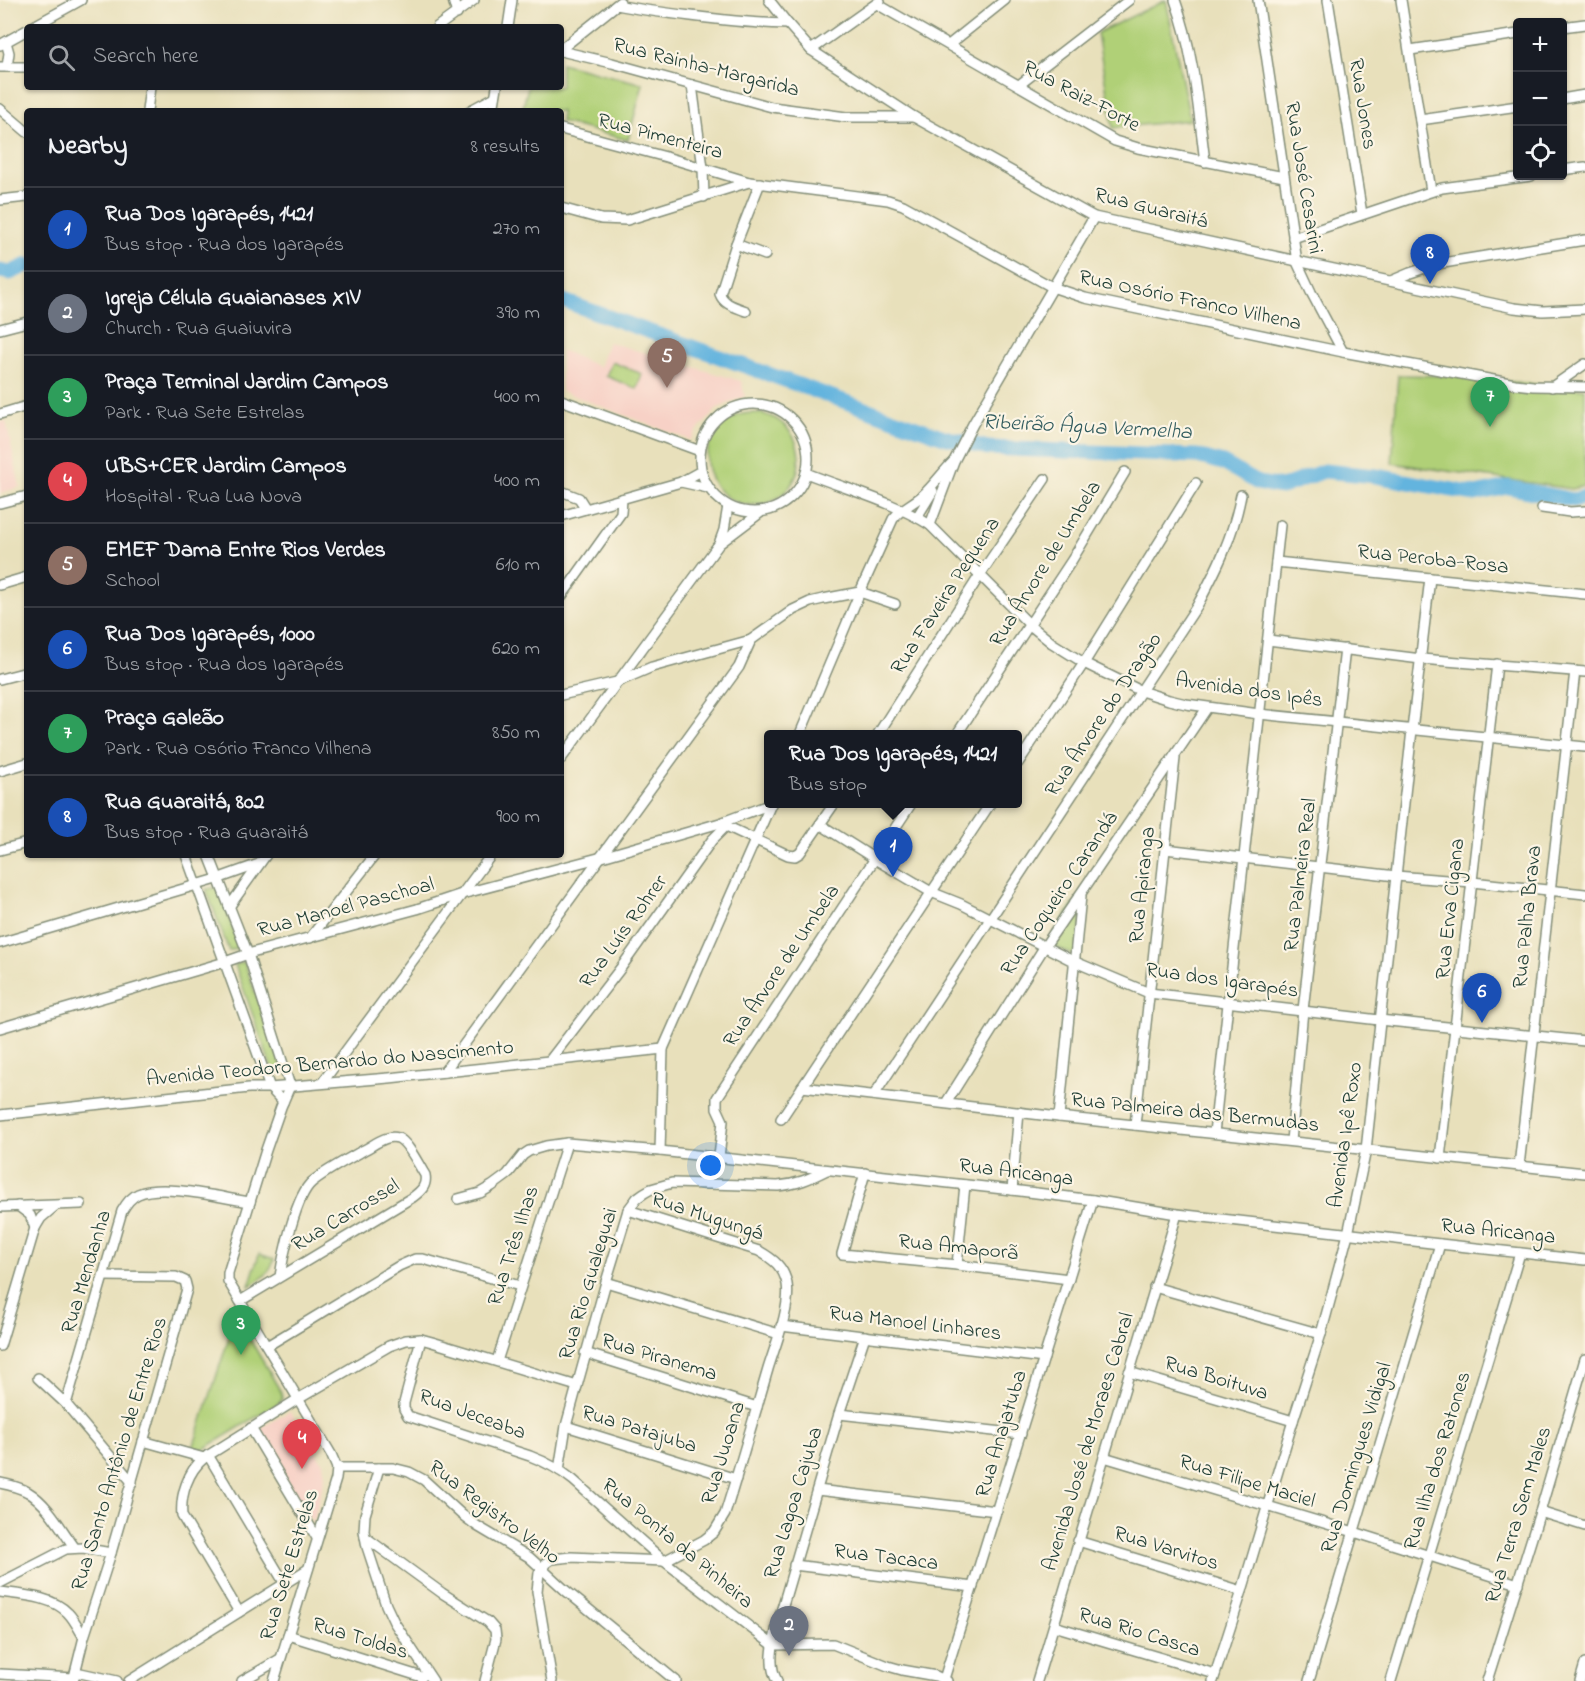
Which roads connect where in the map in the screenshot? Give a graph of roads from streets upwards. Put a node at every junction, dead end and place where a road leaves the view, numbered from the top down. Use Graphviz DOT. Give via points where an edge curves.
graph roads {
  1 [pos="81,0"];
  2 [pos="453,0"];
  3 [pos="474,0"];
  4 [pos="512,0"];
  5 [pos="769,0"];
  6 [pos="1005,0"];
  7 [pos="1129,0"];
  8 [pos="1175,0"];
  9 [pos="1258,0"];
  10 [pos="1328,0"];
  11 [pos="1401,0"];
  12 [pos="620,2"];
  13 [pos="880,2"];
  14 [pos="457,14"];
  15 [pos="37,24"];
  16 [pos="442,24"];
  17 [pos="508,24"];
  18 [pos="788,24"];
  19 [pos="1585,24"];
  20 [pos="1567,26"];
  21 [pos="24,32"];
  22 [pos="1513,35"];
  23 [pos="3,43"];
  24 [pos="950,44"];
  25 [pos="564,48"];
  26 [pos="811,50"];
  27 [pos="1410,50"];
  28 [pos="564,51"];
  29 [pos="4,67"];
  30 [pos="24,67"];
  31 [pos="692,85"];
  32 [pos="1019,85"];
  33 [pos="150,90"];
  34 [pos="496,90"];
  35 [pos="1585,95"];
  36 [pos="495,97"];
  37 [pos="1567,98"];
  38 [pos="1513,107"];
  39 [pos="147,108"];
  40 [pos="475,108"];
  41 [pos="493,108"];
  42 [pos="0,109"];
  43 [pos="914,117"];
  44 [pos="1420,120"];
  45 [pos="24,129"];
  46 [pos="564,130"];
  47 [pos="1205,162"];
  48 [pos="1585,167"];
  49 [pos="703,168"];
  50 [pos="1567,169"];
  51 [pos="1284,177"];
  52 [pos="1513,178"];
  53 [pos="749,182"];
  54 [pos="760,183"];
  55 [pos="1431,191"];
  56 [pos="24,197"];
  57 [pos="704,197"];
  58 [pos="0,200"];
  59 [pos="564,209"];
  60 [pos="1362,214"];
  61 [pos="1094,217"];
  62 [pos="1293,238"];
  63 [pos="1585,240"];
  64 [pos="736,244"];
  65 [pos="765,255"];
  66 [pos="1297,262"];
  67 [pos="1390,281"];
  68 [pos="1052,287"];
  69 [pos="1585,309"];
  70 [pos="746,311"];
  71 [pos="24,323"];
  72 [pos="0,329"];
  73 [pos="1343,352"];
  74 [pos="1584,368"];
  75 [pos="1552,387"];
  76 [pos="1585,387"];
  77 [pos="564,401"];
  78 [pos="24,407"];
  79 [pos="0,414"];
  80 [pos="700,451"];
  81 [pos="955,459"];
  82 [pos="701,471"];
  83 [pos="1125,472"];
  84 [pos="806,473"];
  85 [pos="943,473"];
  86 [pos="1046,479"];
  87 [pos="681,482"];
  88 [pos="1196,483"];
  89 [pos="708,488"];
  90 [pos="564,491"];
  91 [pos="1241,495"];
  92 [pos="24,497"];
  93 [pos="622,499"];
  94 [pos="0,503"];
  95 [pos="728,506"];
  96 [pos="1542,508"];
  97 [pos="586,509"];
  98 [pos="900,509"];
  99 [pos="1585,511"];
  100 [pos="760,513"];
  101 [pos="564,515"];
  102 [pos="917,517"];
  103 [pos="930,525"];
  104 [pos="1280,525"];
  105 [pos="719,544"];
  106 [pos="1276,562"];
  107 [pos="980,575"];
  108 [pos="24,578"];
  109 [pos="1430,578"];
  110 [pos="0,585"];
  111 [pos="860,592"];
  112 [pos="564,593"];
  113 [pos="1585,594"];
  114 [pos="894,604"];
  115 [pos="1030,625"];
  116 [pos="751,640"];
  117 [pos="1268,640"];
  118 [pos="1345,649"];
  119 [pos="1421,659"];
  120 [pos="1084,663"];
  121 [pos="1497,664"];
  122 [pos="1575,671"];
  123 [pos="1585,672"];
  124 [pos="24,673"];
  125 [pos="0,679"];
  126 [pos="617,682"];
  127 [pos="1141,691"];
  128 [pos="564,694"];
  129 [pos="1207,708"];
  130 [pos="1259,714"];
  131 [pos="1337,721"];
  132 [pos="802,730"];
  133 [pos="881,730"];
  134 [pos="960,730"];
  135 [pos="1412,730"];
  136 [pos="1488,738"];
  137 [pos="1565,745"];
  138 [pos="1585,747"];
  139 [pos="564,755"];
  140 [pos="1022,756"];
  141 [pos="1175,756"];
  142 [pos="24,764"];
  143 [pos="0,771"];
  144 [pos="764,807"];
  145 [pos="769,808"];
  146 [pos="832,808"];
  147 [pos="908,808"];
  148 [pos="987,808"];
  149 [pos="723,824"];
  150 [pos="821,825"];
  151 [pos="754,840"];
  152 [pos="24,844"];
  153 [pos="1165,849"];
  154 [pos="0,850"];
  155 [pos="602,857"];
  156 [pos="1245,857"];
  157 [pos="187,858"];
  158 [pos="210,858"];
  159 [pos="264,858"];
  160 [pos="373,858"];
  161 [pos="489,858"];
  162 [pos="875,859"];
  163 [pos="259,864"];
  164 [pos="1320,867"];
  165 [pos="1396,876"];
  166 [pos="218,879"];
  167 [pos="1472,882"];
  168 [pos="197,885"];
  169 [pos="1550,891"];
  170 [pos="931,892"];
  171 [pos="1081,893"];
  172 [pos="462,894"];
  173 [pos="1585,894"];
  174 [pos="229,907"];
  175 [pos="990,918"];
  176 [pos="309,939"];
  177 [pos="0,943"];
  178 [pos="1045,946"];
  179 [pos="248,954"];
  180 [pos="1073,961"];
  181 [pos="225,962"];
  182 [pos="1149,993"];
  183 [pos="1229,1003"];
  184 [pos="1303,1010"];
  185 [pos="1379,1020"];
  186 [pos="1456,1027"];
  187 [pos="0,1028"];
  188 [pos="1533,1036"];
  189 [pos="1585,1041"];
  190 [pos="663,1049"];
  191 [pos="550,1060"];
  192 [pos="444,1072"];
  193 [pos="322,1083"];
  194 [pos="290,1086"];
  195 [pos="270,1088"];
  196 [pos="802,1088"];
  197 [pos="874,1095"];
  198 [pos="283,1102"];
  199 [pos="946,1103"];
  200 [pos="1019,1112"];
  201 [pos="0,1115"];
  202 [pos="1059,1117"];
  203 [pos="781,1119"];
  204 [pos="1135,1125"];
  205 [pos="1214,1133"];
  206 [pos="1291,1141"];
  207 [pos="567,1143"];
  208 [pos="1366,1150"];
  209 [pos="660,1151"];
  210 [pos="719,1157"];
  211 [pos="1440,1158"];
  212 [pos="1519,1166"];
  213 [pos="828,1169"];
  214 [pos="865,1173"];
  215 [pos="1585,1173"];
  216 [pos="965,1185"];
  217 [pos="1012,1190"];
  218 [pos="458,1199"];
  219 [pos="1094,1200"];
  220 [pos="250,1202"];
  221 [pos="1,1204"];
  222 [pos="81,1204"];
  223 [pos="18,1206"];
  224 [pos="55,1206"];
  225 [pos="628,1210"];
  226 [pos="1177,1214"];
  227 [pos="35,1228"];
  228 [pos="1348,1234"];
  229 [pos="1440,1245"];
  230 [pos="1520,1252"];
  231 [pos="1585,1260"];
  232 [pos="957,1265"];
  233 [pos="104,1276"];
  234 [pos="280,1277"];
  235 [pos="1069,1279"];
  236 [pos="606,1282"];
  237 [pos="520,1286"];
  238 [pos="1154,1287"];
  239 [pos="240,1301"];
  240 [pos="780,1330"];
  241 [pos="1321,1334"];
  242 [pos="865,1336"];
  243 [pos="421,1340"];
  244 [pos="0,1346"];
  245 [pos="267,1346"];
  246 [pos="585,1353"];
  247 [pos="1044,1358"];
  248 [pos="1585,1359"];
  249 [pos="497,1361"];
  250 [pos="1129,1372"];
  251 [pos="38,1378"];
  252 [pos="577,1386"];
  253 [pos="298,1399"];
  254 [pos="66,1404"];
  255 [pos="757,1407"];
  256 [pos="839,1414"];
  257 [pos="1293,1421"];
  258 [pos="566,1426"];
  259 [pos="251,1428"];
  260 [pos="1021,1434"];
  261 [pos="143,1441"];
  262 [pos="206,1457"];
  263 [pos="1104,1457"];
  264 [pos="337,1468"];
  265 [pos="379,1468"];
  266 [pos="559,1470"];
  267 [pos="736,1479"];
  268 [pos="132,1482"];
  269 [pos="0,1483"];
  270 [pos="817,1490"];
  271 [pos="1268,1506"];
  272 [pos="997,1511"];
  273 [pos="1540,1512"];
  274 [pos="1585,1526"];
  275 [pos="1354,1532"];
  276 [pos="365,1537"];
  277 [pos="317,1538"];
  278 [pos="1078,1541"];
  279 [pos="75,1548"];
  280 [pos="111,1553"];
  281 [pos="1428,1555"];
  282 [pos="664,1561"];
  283 [pos="794,1565"];
  284 [pos="541,1568"];
  285 [pos="308,1569"];
  286 [pos="0,1583"];
  287 [pos="285,1584"];
  288 [pos="1518,1584"];
  289 [pos="973,1587"];
  290 [pos="1242,1591"];
  291 [pos="0,1592"];
  292 [pos="239,1612"];
  293 [pos="1054,1626"];
  294 [pos="288,1635"];
  295 [pos="84,1638"];
  296 [pos="773,1645"];
  297 [pos="280,1659"];
  298 [pos="1585,1664"];
  299 [pos="0,1674"];
  300 [pos="74,1677"];
  301 [pos="428,1677"];
  302 [pos="1214,1677"];
  303 [pos="946,1680"];
  304 [pos="117,1681"];
  305 [pos="129,1681"];
  306 [pos="242,1681"];
  307 [pos="274,1681"];
  308 [pos="409,1681"];
  309 [pos="485,1681"];
  310 [pos="552,1681"];
  311 [pos="676,1681"];
  312 [pos="777,1681"];
  313 [pos="1037,1681"];
  314 [pos="1309,1681"];
  315 [pos="1391,1681"];
  316 [pos="1487,1681"];
  317 [pos="1580,1681"];
  1 -- 15 [label="street"];
  2 -- 14 [label="street"];
  3 -- 14 [label="street"];
  4 -- 17 [label="street"];
  5 -- 18 [label="street, Rua Guaraitá"];
  6 -- 24 [label="street"];
  7 -- 32 [label="street"];
  8 -- 47 [label="street" via="1189,48"];
  9 -- 51 [label="street, Rua José Cesarini"];
  10 -- 60 [label="street, Rua Jones"];
  11 -- 27 [label="street"];
  12 -- 18 [label="street" via="633,8 701,17"];
  12 -- 25 [label="street"];
  13 -- 24 [label="street, Rua Raiz-Forte"];
  13 -- 26 [label="street"];
  14 -- 16 [label="street"];
  18 -- 26 [label="street, Rua Guaraitá"];
  19 -- 20 [label="street"];
  21 -- 23 [label="street"];
  22 -- 27 [label="street"];
  23 -- 29 [label="street" via="9,52"];
  24 -- 32 [label="street, Rua Raiz-Forte"];
  26 -- 43 [label="street, Rua Guaraitá"];
  27 -- 44 [label="street"];
  28 -- 31 [label="street, Rua Rainha-Margarida"];
  29 -- 30 [label="street"];
  31 -- 43 [label="street, Rua Rainha-Margarida" via="789,110 846,117"];
  31 -- 49 [label="street"];
  32 -- 47 [label="street, Rua Raiz-Forte" via="1115,141"];
  33 -- 39 [label="street"];
  34 -- 36 [label="street"];
  35 -- 37 [label="street"];
  36 -- 40 [label="street"];
  36 -- 41 [label="street"];
  38 -- 44 [label="street"];
  42 -- 45 [label="street"];
  43 -- 61 [label="street, Rua Guaraitá"];
  44 -- 55 [label="street"];
  46 -- 49 [label="street, Rua Pimenteira"];
  47 -- 51 [label="street, Rua Raiz-Forte"];
  48 -- 50 [label="street"];
  49 -- 53 [label="street, Rua Pimenteira"];
  49 -- 57 [label="street"];
  51 -- 62 [label="street, Rua José Cesarini"];
  52 -- 55 [label="street"];
  53 -- 54 [label="street, Rua Osório Franco Vilhena"];
  53 -- 57 [label="street, Rua Osório Franco Vilhena"];
  54 -- 64 [label="street"];
  54 -- 68 [label="street, Rua Osório Franco Vilhena" via="903,205"];
  55 -- 60 [label="street"];
  56 -- 58 [label="street"];
  57 -- 59 [label="street, Rua Osório Franco Vilhena" via="618,221"];
  60 -- 62 [label="street"];
  61 -- 66 [label="street, Rua Guaraitá"];
  61 -- 68 [label="street"];
  62 -- 66 [label="street, Rua José Cesarini"];
  63 -- 67 [label="street" via="1447,262"];
  64 -- 65 [label="street"];
  64 -- 70 [label="street" via="720,294 726,303"];
  66 -- 67 [label="street, Rua Guaraitá"];
  66 -- 73 [label="street, Rua José Cesarini"];
  67 -- 69 [label="street, Rua Guaraitá" via="1514,308"];
  68 -- 73 [label="street, Rua Osório Franco Vilhena" via="1096,301"];
  68 -- 81 [label="street"];
  71 -- 72 [label="street"];
  73 -- 75 [label="street, Rua Osório Franco Vilhena" via="1515,384"];
  74 -- 75 [label="street"];
  75 -- 76 [label="street, Rua Osório Franco Vilhena"];
  77 -- 80 [label="street"];
  78 -- 79 [label="street"];
  80 -- 82 [label="street"];
  80 -- 84 [label="street" via="711,424 722,414 735,407 765,405 791,418 800,430 806,444"];
  81 -- 85 [label="street"];
  81 -- 103 [label="street"];
  82 -- 87 [label="street"];
  82 -- 89 [label="street"];
  83 -- 115 [label="street, Rua Árvore de Umbela"];
  84 -- 98 [label="street, Avenida dos Ipês"];
  84 -- 100 [label="street" via="789,500"];
  85 -- 98 [label="street" via="924,494"];
  85 -- 102 [label="street"];
  86 -- 107 [label="street, Rua Faveira Pequena"];
  87 -- 89 [label="street"];
  87 -- 93 [label="street"];
  88 -- 120 [label="street"];
  89 -- 95 [label="street"];
  90 -- 97 [label="street" via="579,498"];
  91 -- 127 [label="street, Rua Árvore do Dragão" via="1229,543 1214,575"];
  92 -- 94 [label="street"];
  93 -- 97 [label="street"];
  93 -- 112 [label="street" via="621,513"];
  95 -- 100 [label="street"];
  95 -- 105 [label="street"];
  96 -- 99 [label="street"];
  97 -- 101 [label="street"];
  98 -- 102 [label="street, Avenida dos Ipês"];
  98 -- 111 [label="street"];
  100 -- 105 [label="street"];
  102 -- 103 [label="street, Avenida dos Ipês"];
  103 -- 107 [label="street, Avenida dos Ipês"];
  104 -- 106 [label="street"];
  105 -- 126 [label="street"];
  106 -- 109 [label="street, Rua Peroba-Rosa"];
  106 -- 117 [label="street"];
  107 -- 115 [label="street, Avenida dos Ipês"];
  107 -- 133 [label="street, Rua Faveira Pequena"];
  108 -- 110 [label="street"];
  109 -- 113 [label="street, Rua Peroba-Rosa"];
  109 -- 119 [label="street, Avenida Ipê Roxo"];
  111 -- 114 [label="street"];
  111 -- 116 [label="street" via="810,602"];
  111 -- 132 [label="street"];
  115 -- 120 [label="street, Avenida dos Ipês"];
  115 -- 134 [label="street, Rua Árvore de Umbela"];
  116 -- 126 [label="street" via="652,667"];
  116 -- 155 [label="street" via="739,667"];
  117 -- 118 [label="street"];
  117 -- 130 [label="street"];
  118 -- 119 [label="street"];
  118 -- 131 [label="street, Rua Palmeira Real"];
  119 -- 121 [label="street"];
  119 -- 135 [label="street, Avenida Ipê Roxo"];
  120 -- 127 [label="street, Avenida dos Ipês"];
  120 -- 140 [label="street"];
  121 -- 122 [label="street"];
  121 -- 136 [label="street, Rua Erva Cigana"];
  122 -- 123 [label="street"];
  122 -- 137 [label="street, Rua Palha Brava"];
  124 -- 125 [label="street"];
  126 -- 128 [label="street"];
  126 -- 139 [label="street"];
  127 -- 129 [label="street, Avenida dos Ipês"];
  127 -- 175 [label="street, Rua Árvore do Dragão"];
  129 -- 130 [label="street, Avenida dos Ipês"];
  129 -- 141 [label="street, Rua Coqueiro Carandá"];
  130 -- 131 [label="street, Avenida dos Ipês"];
  130 -- 156 [label="street"];
  131 -- 135 [label="street, Avenida dos Ipês"];
  131 -- 164 [label="street, Rua Palmeira Real"];
  135 -- 136 [label="street, Avenida dos Ipês"];
  135 -- 165 [label="street, Avenida Ipê Roxo"];
  136 -- 137 [label="street, Avenida dos Ipês"];
  136 -- 167 [label="street, Rua Erva Cigana"];
  137 -- 138 [label="street, Avenida dos Ipês"];
  137 -- 169 [label="street, Rua Palha Brava"];
  141 -- 153 [label="street, Rua Apiranga"];
  141 -- 171 [label="street, Rua Coqueiro Carandá"];
  142 -- 143 [label="street"];
  144 -- 149 [label="street, Rua Manoel Paschoal"];
  145 -- 151 [label="street"];
  146 -- 150 [label="street"];
  147 -- 162 [label="street, Rua Árvore de Umbela"];
  148 -- 170 [label="street"];
  149 -- 151 [label="street"];
  149 -- 155 [label="street, Rua Manoel Paschoal"];
  149 -- 191 [label="street, Rua Luís Rohrer"];
  150 -- 151 [label="street" via="795,856"];
  150 -- 162 [label="street, Rua dos Igarapés"];
  151 -- 190 [label="street"];
  152 -- 154 [label="street"];
  153 -- 156 [label="street"];
  153 -- 182 [label="street, Rua Apiranga"];
  155 -- 172 [label="street, Rua Manoel Paschoal"];
  155 -- 192 [label="street"];
  156 -- 164 [label="street"];
  156 -- 183 [label="street"];
  157 -- 168 [label="street"];
  158 -- 166 [label="street"];
  159 -- 163 [label="street"];
  160 -- 176 [label="street"];
  161 -- 172 [label="street"];
  162 -- 170 [label="street, Rua dos Igarapés"];
  162 -- 210 [label="street, Rua Árvore de Umbela" via="717,1098 723,1121"];
  163 -- 166 [label="street"];
  163 -- 174 [label="street"];
  164 -- 165 [label="street"];
  164 -- 184 [label="street, Rua Palmeira Real"];
  165 -- 167 [label="street"];
  165 -- 185 [label="street, Avenida Ipê Roxo"];
  166 -- 168 [label="street"];
  166 -- 174 [label="street"];
  167 -- 169 [label="street"];
  167 -- 186 [label="street, Rua Erva Cigana"];
  168 -- 177 [label="street"];
  168 -- 181 [label="street"];
  169 -- 173 [label="street"];
  169 -- 188 [label="street, Rua Palha Brava"];
  170 -- 175 [label="street, Rua dos Igarapés"];
  170 -- 196 [label="street"];
  171 -- 178 [label="street, Rua Coqueiro Carandá"];
  171 -- 180 [label="street"];
  172 -- 176 [label="street, Rua Manoel Paschoal"];
  172 -- 193 [label="street"];
  174 -- 179 [label="street"];
  175 -- 178 [label="street, Rua dos Igarapés"];
  175 -- 197 [label="street, Rua Árvore do Dragão"];
  176 -- 179 [label="street, Rua Manoel Paschoal"];
  178 -- 180 [label="street, Rua dos Igarapés"];
  178 -- 199 [label="street, Rua Coqueiro Carandá"];
  179 -- 181 [label="street, Rua Manoel Paschoal"];
  179 -- 194 [label="street"];
  180 -- 182 [label="street, Rua dos Igarapés"];
  180 -- 202 [label="street"];
  181 -- 187 [label="street, Rua Manoel Paschoal"];
  181 -- 195 [label="street"];
  182 -- 183 [label="street, Rua dos Igarapés"];
  182 -- 204 [label="street, Rua Apiranga"];
  183 -- 184 [label="street, Rua dos Igarapés"];
  183 -- 205 [label="street"];
  184 -- 185 [label="street, Rua dos Igarapés"];
  184 -- 206 [label="street, Rua Palmeira Real"];
  185 -- 186 [label="street, Rua dos Igarapés"];
  185 -- 208 [label="street, Avenida Ipê Roxo"];
  186 -- 188 [label="street, Rua dos Igarapés"];
  186 -- 211 [label="street, Rua Erva Cigana"];
  188 -- 189 [label="street, Rua dos Igarapés"];
  188 -- 212 [label="street, Rua Palha Brava"];
  190 -- 191 [label="street, Avenida Teodoro Bernardo do Nascimento"];
  190 -- 209 [label="street"];
  191 -- 192 [label="street, Avenida Teodoro Bernardo do Nascimento"];
  192 -- 193 [label="street, Avenida Teodoro Bernardo do Nascimento"];
  193 -- 194 [label="street, Avenida Teodoro Bernardo do Nascimento"];
  194 -- 195 [label="street, Avenida Teodoro Bernardo do Nascimento"];
  194 -- 198 [label="street, Rua Sete Estrelas"];
  195 -- 198 [label="street"];
  195 -- 201 [label="street, Avenida Teodoro Bernardo do Nascimento"];
  196 -- 197 [label="street, Rua Palmeira das Bermudas"];
  196 -- 203 [label="street"];
  197 -- 199 [label="street, Rua Palmeira das Bermudas"];
  198 -- 220 [label="street, Rua Sete Estrelas"];
  199 -- 200 [label="street, Rua Palmeira das Bermudas"];
  200 -- 202 [label="street, Rua Palmeira das Bermudas"];
  200 -- 217 [label="street"];
  202 -- 204 [label="street, Rua Palmeira das Bermudas"];
  204 -- 205 [label="street, Rua Palmeira das Bermudas"];
  205 -- 206 [label="street, Rua Palmeira das Bermudas"];
  206 -- 208 [label="street, Rua Palmeira das Bermudas"];
  207 -- 209 [label="street, Rua Aricanga"];
  207 -- 218 [label="street, Rua Aricanga" via="529,1151 492,1186"];
  207 -- 237 [label="street, Rua Três Ilhas"];
  208 -- 211 [label="street, Rua Palmeira das Bermudas"];
  208 -- 228 [label="street, Avenida Ipê Roxo"];
  209 -- 210 [label="street, Rua Aricanga"];
  210 -- 213 [label="street, Rua Aricanga"];
  211 -- 212 [label="street, Rua Palmeira das Bermudas"];
  212 -- 215 [label="street, Rua Palmeira das Bermudas"];
  213 -- 214 [label="street, Rua Aricanga"];
  213 -- 225 [label="street, Rua Rio Gualeguai" via="805,1181 778,1186 662,1185 637,1198"];
  214 -- 216 [label="street, Rua Aricanga"];
  214 -- 232 [label="street, Rua Amaporã" via="842,1254"];
  216 -- 217 [label="street, Rua Aricanga"];
  216 -- 232 [label="street"];
  217 -- 219 [label="street, Rua Aricanga"];
  219 -- 226 [label="street, Rua Aricanga"];
  219 -- 235 [label="street, Rua Anajatuba"];
  220 -- 233 [label="street, Rua Mendanha" via="177,1191 136,1194 122,1211"];
  220 -- 239 [label="street, Rua Sete Estrelas" via="228,1273 229,1284"];
  221 -- 223 [label="street"];
  222 -- 224 [label="street"];
  223 -- 224 [label="street"];
  223 -- 227 [label="street" via="30,1215"];
  224 -- 227 [label="street"];
  225 -- 236 [label="street, Rua Rio Gualeguai"];
  225 -- 240 [label="street, Rua Mugungá" via="771,1257 779,1264 787,1286"];
  226 -- 228 [label="street, Rua Aricanga"];
  226 -- 238 [label="street, Avenida José de Moraes Cabral"];
  227 -- 244 [label="street"];
  228 -- 229 [label="street, Rua Aricanga"];
  228 -- 241 [label="street, Avenida Ipê Roxo"];
  229 -- 230 [label="street, Rua Aricanga"];
  229 -- 275 [label="street, Rua Domingues Vidigal"];
  230 -- 231 [label="street, Rua Aricanga"];
  230 -- 281 [label="street, Rua Ilha dos Ratones"];
  232 -- 235 [label="street, Rua Amaporã"];
  233 -- 254 [label="street, Rua Mendanha"];
  233 -- 261 [label="street, Rua Santo Antônio de Entre Rios" via="176,1277 185,1281 188,1289"];
  234 -- 234 [label="street, Rua Carrossel" via="422,1190 425,1175 404,1142 386,1138 308,1186 293,1220"];
  234 -- 239 [label="street, Rua Carrossel"];
  235 -- 247 [label="street, Rua Anajatuba"];
  236 -- 240 [label="street, Rua Manoel Linhares"];
  236 -- 246 [label="street, Rua Rio Gualeguai"];
  237 -- 245 [label="street" via="415,1259"];
  237 -- 249 [label="street, Rua Três Ilhas"];
  238 -- 241 [label="street"];
  238 -- 250 [label="street, Avenida José de Moraes Cabral"];
  239 -- 245 [label="street, Rua Sete Estrelas"];
  240 -- 242 [label="street, Rua Manoel Linhares"];
  240 -- 255 [label="street, Rua Juoana"];
  241 -- 257 [label="street, Avenida Ipê Roxo"];
  242 -- 247 [label="street, Rua Manoel Linhares"];
  242 -- 256 [label="street, Rua Lagoa Cajuba"];
  243 -- 249 [label="street"];
  243 -- 253 [label="street" via="389,1346"];
  243 -- 266 [label="street, Rua Jeceaba" via="404,1403 408,1416 538,1459"];
  245 -- 253 [label="street, Rua Sete Estrelas"];
  246 -- 252 [label="street, Rua Rio Gualeguai"];
  246 -- 255 [label="street, Rua Piranema"];
  247 -- 260 [label="street, Rua Anajatuba"];
  248 -- 273 [label="street, Rua Terra Sem Males"];
  249 -- 252 [label="street"];
  250 -- 257 [label="street, Rua Boituva"];
  250 -- 263 [label="street, Avenida José de Moraes Cabral"];
  251 -- 254 [label="street"];
  252 -- 258 [label="street, Rua Rio Gualeguai"];
  253 -- 259 [label="street"];
  253 -- 264 [label="street, Rua Sete Estrelas"];
  254 -- 268 [label="street"];
  255 -- 267 [label="street, Rua Juoana"];
  256 -- 260 [label="street"];
  256 -- 270 [label="street, Rua Lagoa Cajuba"];
  257 -- 271 [label="street, Avenida Ipê Roxo"];
  258 -- 266 [label="street, Rua Rio Gualeguai"];
  258 -- 267 [label="street, Rua Patajuba"];
  259 -- 262 [label="street"];
  259 -- 277 [label="street"];
  260 -- 272 [label="street, Rua Anajatuba"];
  261 -- 262 [label="street"];
  261 -- 268 [label="street, Rua Santo Antônio de Entre Rios"];
  262 -- 287 [label="street"];
  262 -- 292 [label="street" via="196,1464 189,1477 182,1516"];
  263 -- 271 [label="street, Rua Filipe Maciel"];
  263 -- 278 [label="street, Avenida José de Moraes Cabral"];
  264 -- 265 [label="street, Rua Registro Velho"];
  264 -- 277 [label="street, Rua Sete Estrelas"];
  265 -- 276 [label="street" via="365,1515"];
  265 -- 284 [label="street, Rua Registro Velho" via="402,1469 416,1476 477,1526"];
  266 -- 282 [label="street, Rua Ponta da Pinheira"];
  267 -- 282 [label="street, Rua Juoana" via="725,1514 714,1532"];
  268 -- 280 [label="street, Rua Santo Antônio de Entre Rios"];
  269 -- 279 [label="street" via="35,1497"];
  270 -- 272 [label="street"];
  270 -- 283 [label="street, Rua Lagoa Cajuba"];
  271 -- 275 [label="street, Rua Filipe Maciel"];
  271 -- 290 [label="street, Avenida Ipê Roxo"];
  272 -- 289 [label="street, Rua Anajatuba"];
  273 -- 274 [label="street"];
  273 -- 288 [label="street, Rua Terra Sem Males"];
  275 -- 281 [label="street, Rua Filipe Maciel"];
  275 -- 314 [label="street, Rua Domingues Vidigal"];
  276 -- 301 [label="street" via="386,1605"];
  276 -- 309 [label="street" via="495,1630"];
  277 -- 285 [label="street, Rua Sete Estrelas"];
  278 -- 290 [label="street, Rua Varvitos"];
  278 -- 293 [label="street, Avenida José de Moraes Cabral"];
  279 -- 280 [label="street"];
  279 -- 286 [label="street" via="54,1554"];
  280 -- 295 [label="street, Rua Santo Antônio de Entre Rios"];
  281 -- 288 [label="street, Rua Filipe Maciel"];
  281 -- 315 [label="street, Rua Ilha dos Ratones"];
  282 -- 284 [label="street" via="571,1557 552,1559"];
  282 -- 296 [label="street, Rua Ponta da Pinheira"];
  283 -- 289 [label="street, Rua Tacaca"];
  283 -- 296 [label="street, Rua Lagoa Cajuba"];
  284 -- 310 [label="street" via="538,1605"];
  284 -- 311 [label="street, Rua Registro Velho"];
  285 -- 287 [label="street"];
  285 -- 294 [label="street, Rua Sete Estrelas"];
  287 -- 292 [label="street"];
  288 -- 316 [label="street, Rua Terra Sem Males"];
  289 -- 303 [label="street, Rua Anajatuba"];
  290 -- 302 [label="street, Avenida Ipê Roxo"];
  291 -- 295 [label="street" via="58,1605 69,1613"];
  292 -- 305 [label="street"];
  293 -- 302 [label="street, Rua Rio Casca"];
  293 -- 313 [label="street, Avenida José de Moraes Cabral"];
  294 -- 297 [label="street, Rua Sete Estrelas"];
  294 -- 301 [label="street, Rua Toldas"];
  295 -- 300 [label="street, Rua Santo Antônio de Entre Rios"];
  296 -- 303 [label="street" via="833,1644 888,1666"];
  296 -- 312 [label="street, Rua Lagoa Cajuba" via="772,1666"];
  297 -- 306 [label="street"];
  297 -- 307 [label="street, Rua Sete Estrelas"];
  298 -- 317 [label="street"];
  299 -- 300 [label="street"];
  300 -- 304 [label="street"];
  301 -- 308 [label="street"];
}
